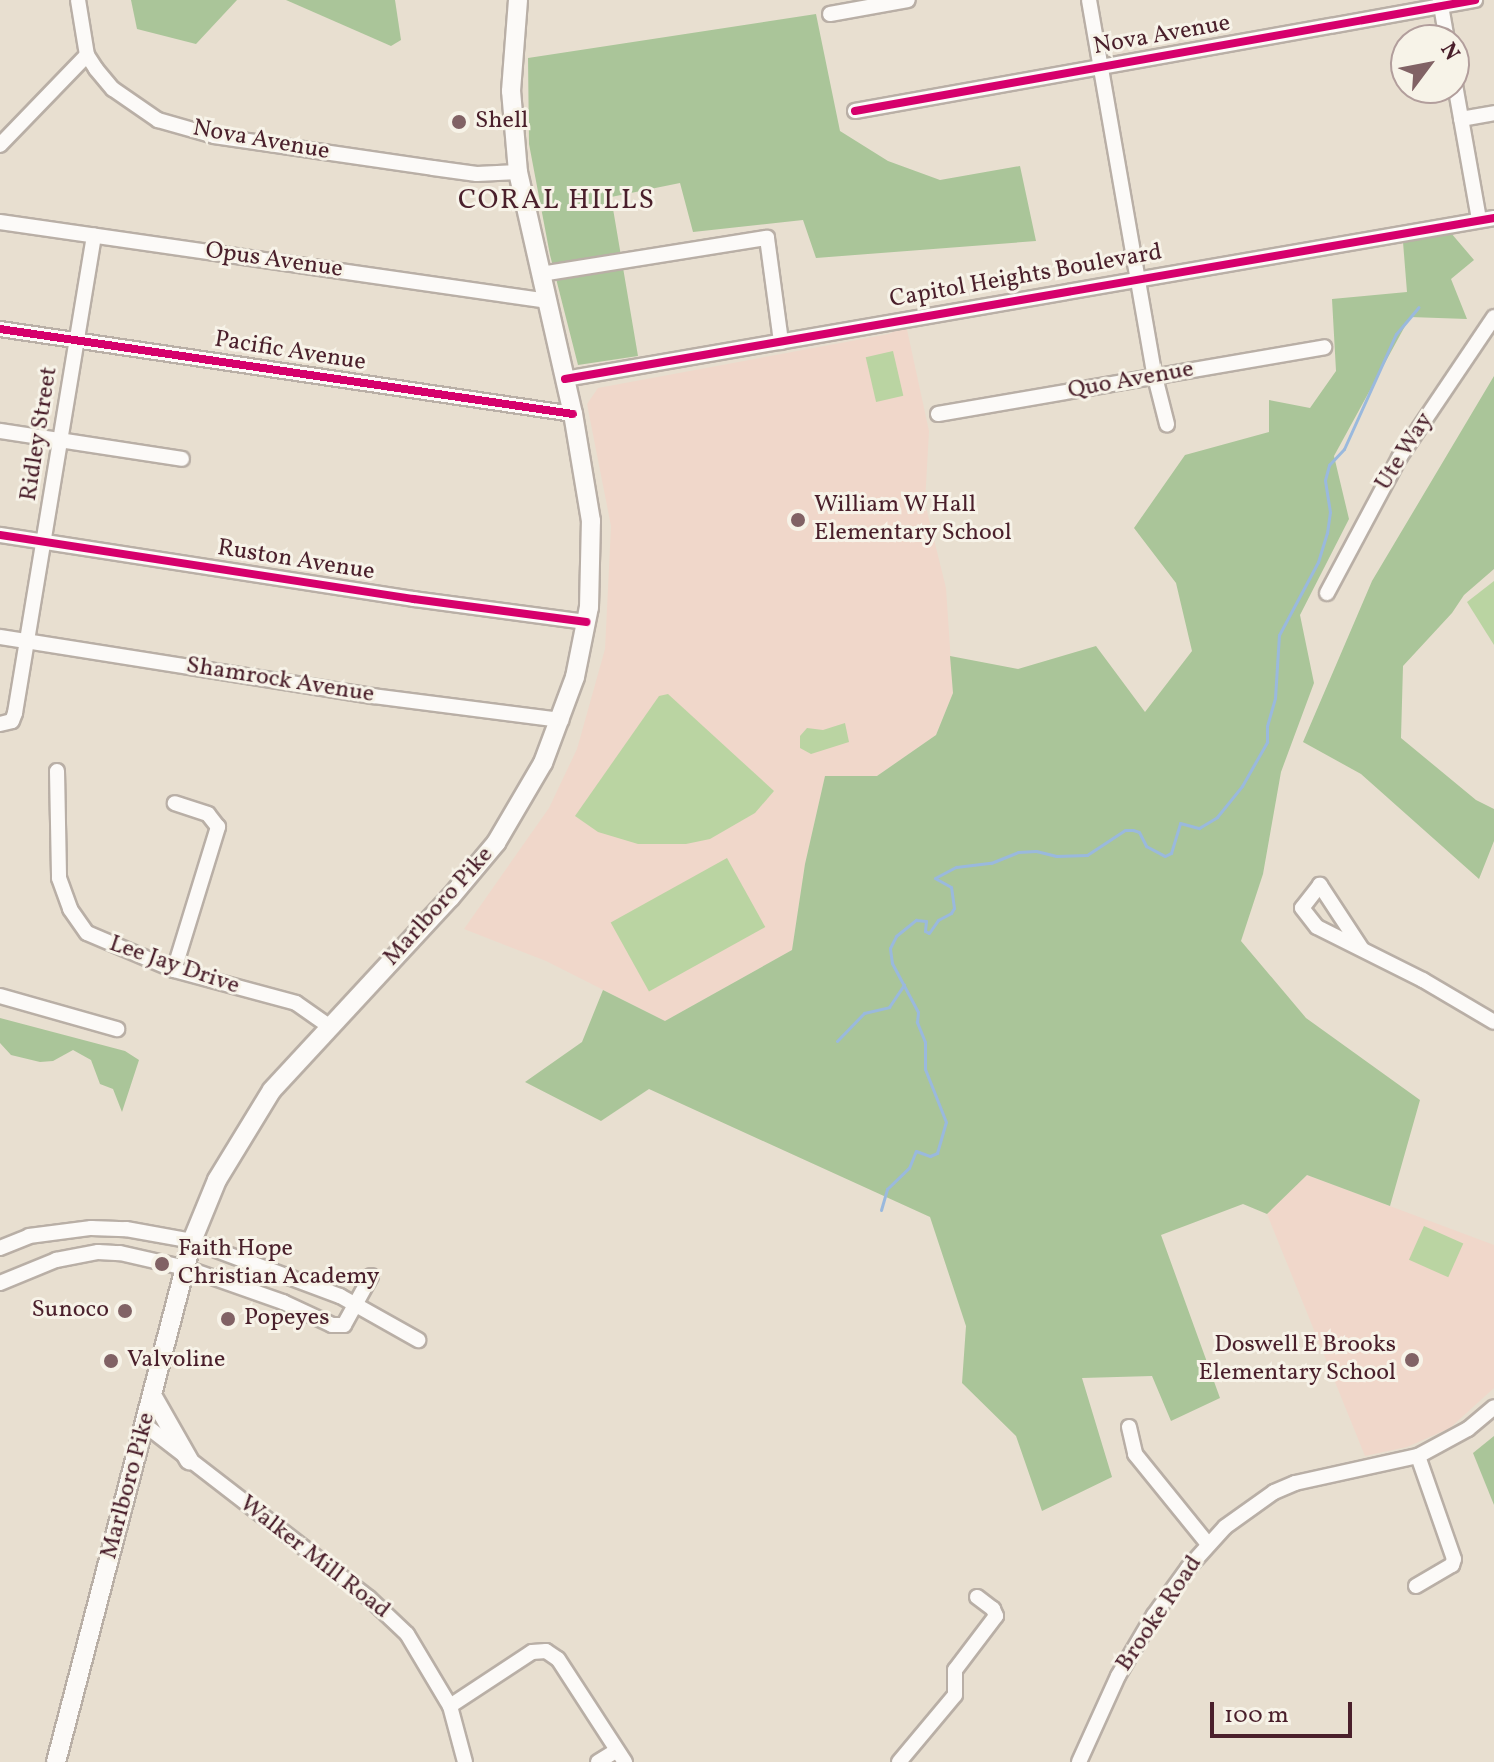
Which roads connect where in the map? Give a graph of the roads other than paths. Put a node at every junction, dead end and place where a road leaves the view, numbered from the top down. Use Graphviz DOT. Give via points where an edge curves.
graph roads {
  1 [pos="78,0"];
  2 [pos="518,0"];
  3 [pos="908,0"];
  4 [pos="1089,0"];
  5 [pos="1475,0"];
  6 [pos="1440,3"];
  7 [pos="830,14"];
  8 [pos="1444,24"];
  9 [pos="87,55"];
  10 [pos="1101,67"];
  11 [pos="1458,104"];
  12 [pos="855,111"];
  13 [pos="1494,113"];
  14 [pos="1461,119"];
  15 [pos="0,145"];
  16 [pos="518,172"];
  17 [pos="1487,219"];
  18 [pos="0,222"];
  19 [pos="94,235"];
  20 [pos="541,274"];
  21 [pos="1137,278"];
  22 [pos="548,301"];
  23 [pos="1494,317"];
  24 [pos="0,329"];
  25 [pos="75,341"];
  26 [pos="781,342"];
  27 [pos="1324,347"];
  28 [pos="1155,377"];
  29 [pos="565,379"];
  30 [pos="573,414"];
  31 [pos="938,414"];
  32 [pos="1167,424"];
  33 [pos="0,431"];
  34 [pos="59,441"];
  35 [pos="182,459"];
  36 [pos="0,535"];
  37 [pos="43,542"];
  38 [pos="1327,593"];
  39 [pos="586,622"];
  40 [pos="0,637"];
  41 [pos="26,640"];
  42 [pos="561,720"];
  43 [pos="0,724"];
  44 [pos="57,771"];
  45 [pos="175,803"];
  46 [pos="1362,949"];
  47 [pos="174,970"];
  48 [pos="0,996"];
  49 [pos="1494,1022"];
  50 [pos="329,1026"];
  51 [pos="117,1029"];
  52 [pos="192,1241"];
  53 [pos="0,1248"];
  54 [pos="186,1268"];
  55 [pos="371,1276"];
  56 [pos="0,1283"];
  57 [pos="355,1303"];
  58 [pos="418,1340"];
  59 [pos="153,1397"];
  60 [pos="1494,1407"];
  61 [pos="145,1425"];
  62 [pos="1129,1427"];
  63 [pos="1418,1456"];
  64 [pos="189,1460"];
  65 [pos="1208,1544"];
  66 [pos="1416,1586"];
  67 [pos="977,1597"];
  68 [pos="450,1706"];
  69 [pos="621,1756"];
  70 [pos="56,1762"];
  71 [pos="465,1762"];
  72 [pos="598,1762"];
  73 [pos="899,1762"];
  74 [pos="1079,1762"];
  1 -- 9 [label="street, Nova Avenue"];
  2 -- 16 [label="main road, Marlboro Pike" via="511,91"];
  3 -- 7 [label="street"];
  4 -- 10 [label="street"];
  5 -- 6 [label="street, Nova Avenue"];
  6 -- 8 [label="street"];
  6 -- 10 [label="street, Nova Avenue"];
  9 -- 15 [label="street"];
  9 -- 16 [label="street, Nova Avenue" via="113,89 138,110 187,129 477,174"];
  10 -- 12 [label="street, Nova Avenue"];
  10 -- 21 [label="street"];
  11 -- 14 [label="street"];
  13 -- 14 [label="street"];
  14 -- 17 [label="street"];
  16 -- 20 [label="main road, Marlboro Pike"];
  17 -- 21 [label="street, Capitol Heights Boulevard"];
  18 -- 19 [label="street, Opus Avenue"];
  19 -- 22 [label="street, Opus Avenue"];
  19 -- 25 [label="street, Ridley Street"];
  20 -- 22 [label="main road, Marlboro Pike"];
  20 -- 26 [label="street" via="767,238"];
  21 -- 26 [label="street, Capitol Heights Boulevard"];
  21 -- 28 [label="street"];
  22 -- 29 [label="main road, Marlboro Pike"];
  23 -- 38 [label="street, Ute Way" via="1399,458"];
  24 -- 25 [label="street, Pacific Avenue"];
  25 -- 30 [label="street, Pacific Avenue"];
  25 -- 34 [label="street, Ridley Street"];
  26 -- 29 [label="street, Capitol Heights Boulevard"];
  27 -- 28 [label="street, Quo Avenue"];
  28 -- 31 [label="street, Quo Avenue"];
  28 -- 32 [label="street"];
  29 -- 30 [label="main road, Marlboro Pike"];
  30 -- 39 [label="main road, Marlboro Pike" via="591,521"];
  33 -- 34 [label="street"];
  34 -- 35 [label="street"];
  34 -- 37 [label="street, Ridley Street"];
  36 -- 37 [label="street, Ruston Avenue"];
  37 -- 39 [label="street, Ruston Avenue"];
  37 -- 41 [label="street, Ridley Street"];
  39 -- 42 [label="main road, Marlboro Pike"];
  40 -- 41 [label="street, Shamrock Avenue"];
  41 -- 42 [label="street, Shamrock Avenue" via="373,696"];
  41 -- 43 [label="street, Ridley Street" via="13,719"];
  42 -- 50 [label="main road, Marlboro Pike" via="529,791 480,863"];
  44 -- 47 [label="street, Lee Jay Drive" via="59,878 74,916 96,939"];
  45 -- 47 [label="street" via="208,814 218,827"];
  46 -- 46 [label="street" via="1305,916 1304,901 1320,885"];
  46 -- 49 [label="street"];
  47 -- 50 [label="street, Lee Jay Drive" via="290,1000"];
  48 -- 51 [label="street"];
  50 -- 52 [label="main road, Marlboro Pike" via="253,1117 217,1180"];
  52 -- 53 [label="street" via="91,1228 29,1236"];
  52 -- 54 [label="main road, Marlboro Pike"];
  52 -- 57 [label="street"];
  54 -- 56 [label="street" via="98,1252 56,1260"];
  54 -- 57 [label="street" via="332,1325 344,1325"];
  54 -- 59 [label="main road, Marlboro Pike"];
  55 -- 57 [label="street"];
  57 -- 58 [label="street"];
  59 -- 61 [label="main road, Marlboro Pike"];
  59 -- 64 [label="main road"];
  60 -- 63 [label="street, Brooke Road" via="1468,1429"];
  61 -- 64 [label="street, Walker Mill Road"];
  61 -- 70 [label="main road, Marlboro Pike"];
  62 -- 65 [label="street" via="1135,1454"];
  63 -- 65 [label="street, Brooke Road" via="1295,1483 1241,1514"];
  63 -- 66 [label="street" via="1454,1559"];
  64 -- 68 [label="street, Walker Mill Road" via="384,1611 416,1647"];
  65 -- 74 [label="street, Brooke Road" via="1148,1625"];
  67 -- 73 [label="street" via="996,1616 955,1670 955,1695"];
  68 -- 69 [label="street" via="532,1652 546,1651 558,1659"];
  68 -- 71 [label="street, Walker Mill Road"];
  69 -- 72 [label="street"];
}
